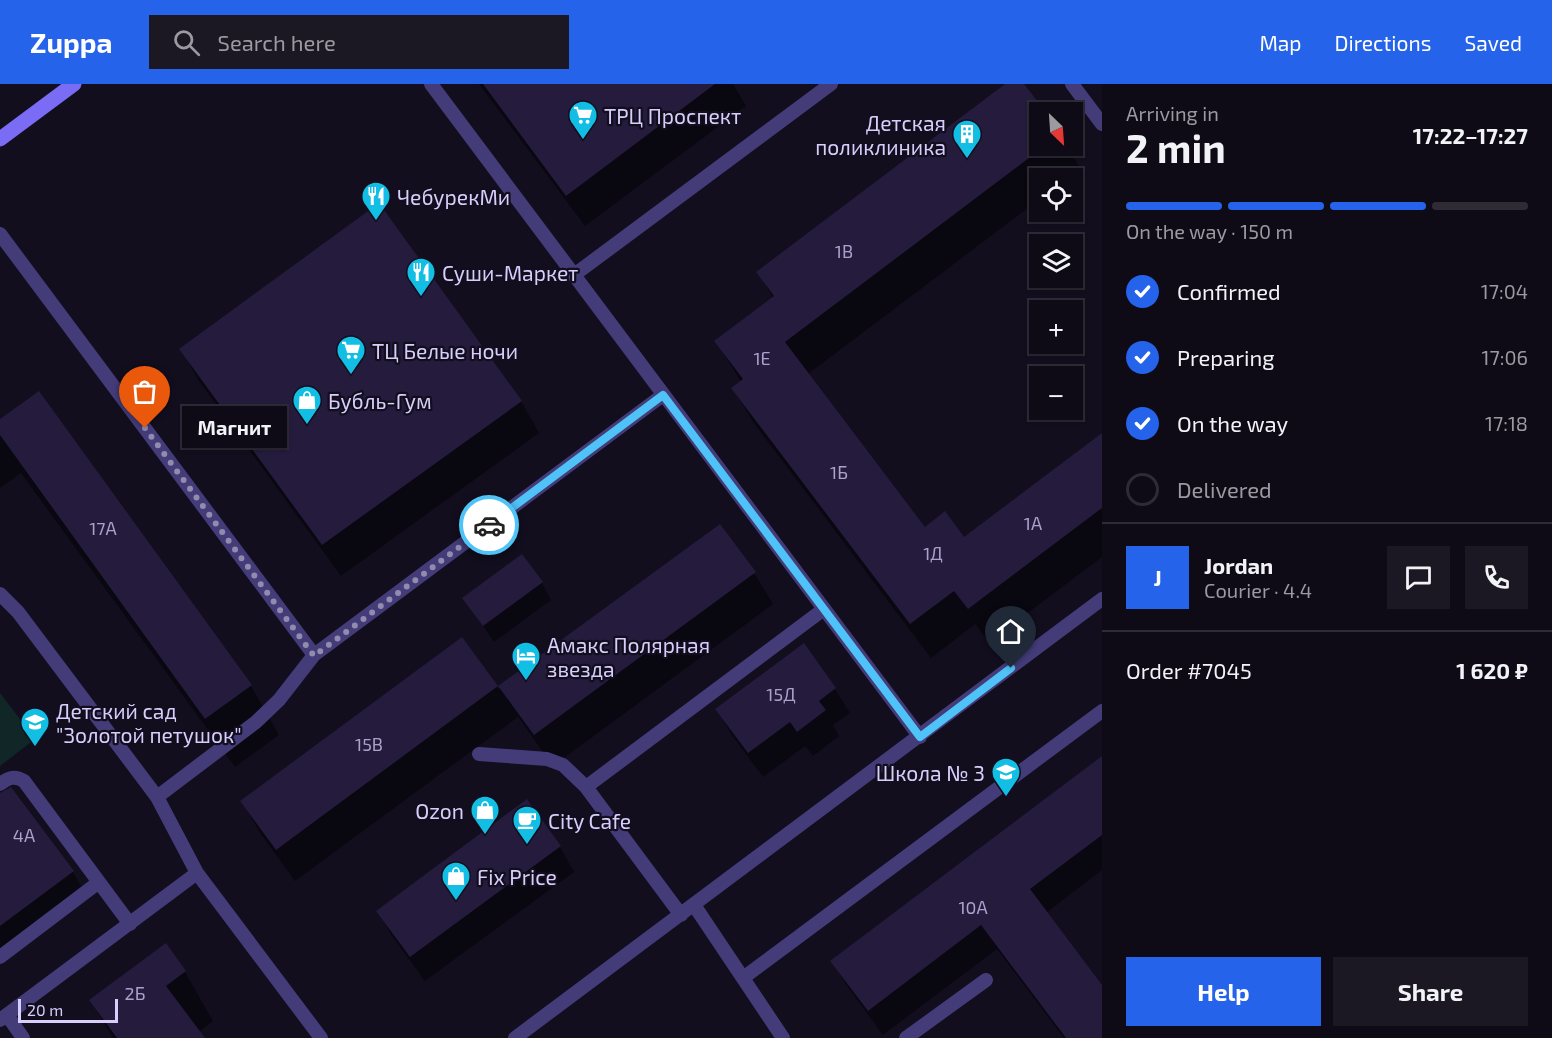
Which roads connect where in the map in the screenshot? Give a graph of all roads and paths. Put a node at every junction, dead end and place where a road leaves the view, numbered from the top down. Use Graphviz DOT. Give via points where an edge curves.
graph roads {
  1 [pos="74,84"];
  2 [pos="431,84"];
  3 [pos="831,84"];
  4 [pos="1072,84"];
  5 [pos="813,89"];
  6 [pos="1102,124"];
  7 [pos="0,138"];
  8 [pos="0,234"];
  9 [pos="574,275"];
  10 [pos="663,395"];
  11 [pos="0,594"];
  12 [pos="1102,599"];
  13 [pos="824,609"];
  14 [pos="314,656"];
  15 [pos="1102,711"];
  16 [pos="920,737"];
  17 [pos="479,754"];
  18 [pos="0,784"];
  19 [pos="586,787"];
  20 [pos="157,797"];
  21 [pos="197,873"];
  22 [pos="99,882"];
  23 [pos="694,905"];
  24 [pos="681,915"];
  25 [pos="130,924"];
  26 [pos="0,957"];
  27 [pos="743,978"];
  28 [pos="986,980"];
  29 [pos="3,1018"];
  30 [pos="23,1038"];
  31 [pos="321,1038"];
  32 [pos="515,1038"];
  33 [pos="783,1038"];
  34 [pos="906,1038"];
  1 -- 7 [label="main road"];
  2 -- 9 [label="lane"];
  3 -- 5 [label="lane"];
  4 -- 6 [label="lane"];
  5 -- 9 [label="lane"];
  8 -- 14 [label="lane"];
  9 -- 10 [label="lane"];
  10 -- 13 [label="lane"];
  10 -- 14 [label="lane"];
  11 -- 20 [label="lane" via="18,612"];
  12 -- 16 [label="lane"];
  13 -- 16 [label="lane"];
  13 -- 19 [label="lane"];
  14 -- 20 [label="lane" via="256,722"];
  15 -- 27 [label="lane"];
  16 -- 23 [label="lane"];
  17 -- 19 [label="lane" via="547,759 563,765"];
  18 -- 22 [label="lane" via="12,777 24,781"];
  19 -- 24 [label="lane"];
  20 -- 21 [label="lane"];
  21 -- 25 [label="lane"];
  21 -- 31 [label="lane"];
  22 -- 25 [label="lane"];
  22 -- 26 [label="lane"];
  23 -- 24 [label="lane"];
  23 -- 27 [label="lane"];
  24 -- 32 [label="lane"];
  25 -- 29 [label="lane"];
  27 -- 33 [label="lane"];
  28 -- 34 [label="lane"];
  29 -- 30 [label="lane"];
}
